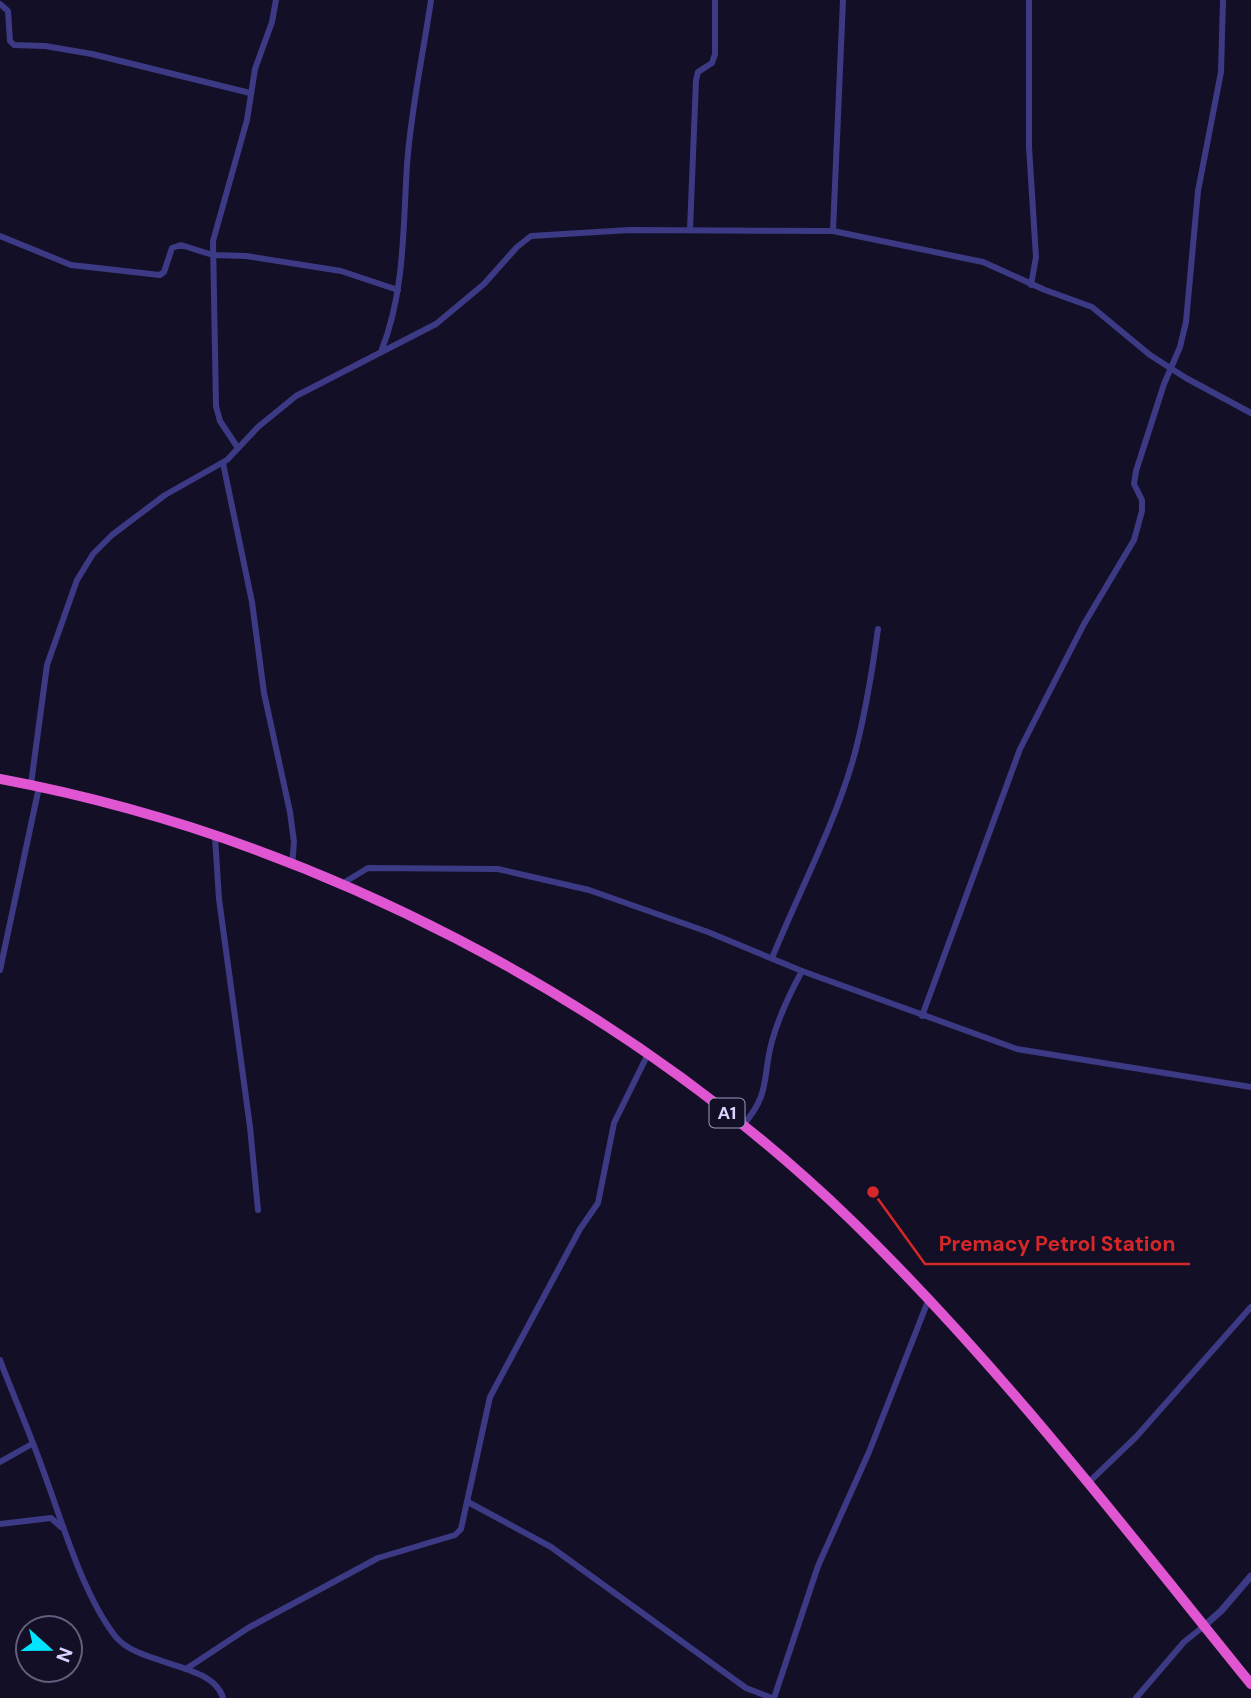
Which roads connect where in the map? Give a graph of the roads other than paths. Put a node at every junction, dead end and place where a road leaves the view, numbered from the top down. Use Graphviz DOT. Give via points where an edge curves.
graph roads {
  1 [pos="276,0"];
  2 [pos="431,0"];
  3 [pos="715,0"];
  4 [pos="843,0"];
  5 [pos="1029,0"];
  6 [pos="1223,0"];
  7 [pos="0,4"];
  8 [pos="250,93"];
  9 [pos="690,230"];
  10 [pos="832,231"];
  11 [pos="0,236"];
  12 [pos="213,255"];
  13 [pos="1031,285"];
  14 [pos="398,290"];
  15 [pos="382,349"];
  16 [pos="1171,368"];
  17 [pos="1251,412"];
  18 [pos="238,448"];
  19 [pos="223,463"];
  20 [pos="878,629"];
  21 [pos="0,779"];
  22 [pos="35,785"];
  23 [pos="215,837"];
  24 [pos="292,866"];
  25 [pos="340,885"];
  26 [pos="3,946"];
  27 [pos="772,958"];
  28 [pos="0,970"];
  29 [pos="802,971"];
  30 [pos="922,1016"];
  31 [pos="649,1054"];
  32 [pos="1251,1087"];
  33 [pos="743,1125"];
  34 [pos="258,1210"];
  35 [pos="928,1301"];
  36 [pos="1251,1307"];
  37 [pos="0,1360"];
  38 [pos="32,1444"];
  39 [pos="0,1461"];
  40 [pos="1087,1484"];
  41 [pos="468,1502"];
  42 [pos="0,1524"];
  43 [pos="62,1528"];
  44 [pos="1251,1576"];
  45 [pos="1204,1626"];
  46 [pos="186,1669"];
  47 [pos="1251,1684"];
  48 [pos="223,1698"];
  49 [pos="774,1698"];
  50 [pos="1136,1698"];
  1 -- 8 [label="street"];
  2 -- 14 [label="street" via="407,163"];
  3 -- 9 [label="street" via="714,60 698,72 696,80"];
  4 -- 10 [label="street"];
  5 -- 13 [label="street" via="1029,147 1036,265"];
  6 -- 16 [label="street" via="1221,72 1198,191 1186,322"];
  7 -- 8 [label="street" via="8,11 10,41 15,45 92,54"];
  8 -- 12 [label="street"];
  9 -- 10 [label="street"];
  9 -- 15 [label="street" via="531,236 436,324"];
  10 -- 13 [label="street" via="983,262"];
  11 -- 12 [label="street" via="71,265 156,275 164,272 174,246"];
  12 -- 14 [label="street" via="341,271"];
  12 -- 18 [label="street" via="217,413"];
  13 -- 16 [label="street" via="1092,307"];
  14 -- 15 [label="street"];
  15 -- 18 [label="street" via="296,396"];
  16 -- 17 [label="street"];
  16 -- 30 [label="street" via="1136,471 1142,511 1134,540 1089,614 1020,749"];
  18 -- 19 [label="street"];
  19 -- 22 [label="street" via="165,495 104,541 83,567 43,680"];
  19 -- 24 [label="street" via="290,812"];
  20 -- 27 [label="street" via="853,761"];
  21 -- 22 [label="highway, A1"];
  22 -- 23 [label="highway, A1"];
  22 -- 26 [label="street"];
  23 -- 24 [label="highway, A1"];
  23 -- 34 [label="street"];
  24 -- 25 [label="highway, A1"];
  25 -- 27 [label="street" via="368,868 488,867 589,890"];
  25 -- 31 [label="highway, A1" via="493,959"];
  26 -- 28 [label="street"];
  27 -- 29 [label="street"];
  29 -- 30 [label="street"];
  29 -- 33 [label="street" via="777,1026 763,1097"];
  30 -- 32 [label="street" via="1033,1053"];
  31 -- 33 [label="highway, A1"];
  31 -- 41 [label="street" via="614,1123 598,1203 490,1397"];
  33 -- 35 [label="highway, A1" via="848,1218"];
  35 -- 40 [label="highway, A1"];
  35 -- 49 [label="street" via="818,1566"];
  36 -- 40 [label="street" via="1136,1437"];
  37 -- 38 [label="street"];
  38 -- 39 [label="street"];
  38 -- 43 [label="street"];
  40 -- 45 [label="highway, A1"];
  41 -- 46 [label="street" via="463,1525 455,1535 378,1559 248,1628"];
  41 -- 49 [label="street" via="532,1535 746,1688"];
  42 -- 43 [label="street" via="51,1518"];
  43 -- 46 [label="street" via="122,1644"];
  44 -- 45 [label="street"];
  45 -- 47 [label="highway, A1"];
  45 -- 50 [label="street" via="1184,1642"];
  46 -- 48 [label="street" via="217,1686"];
}
